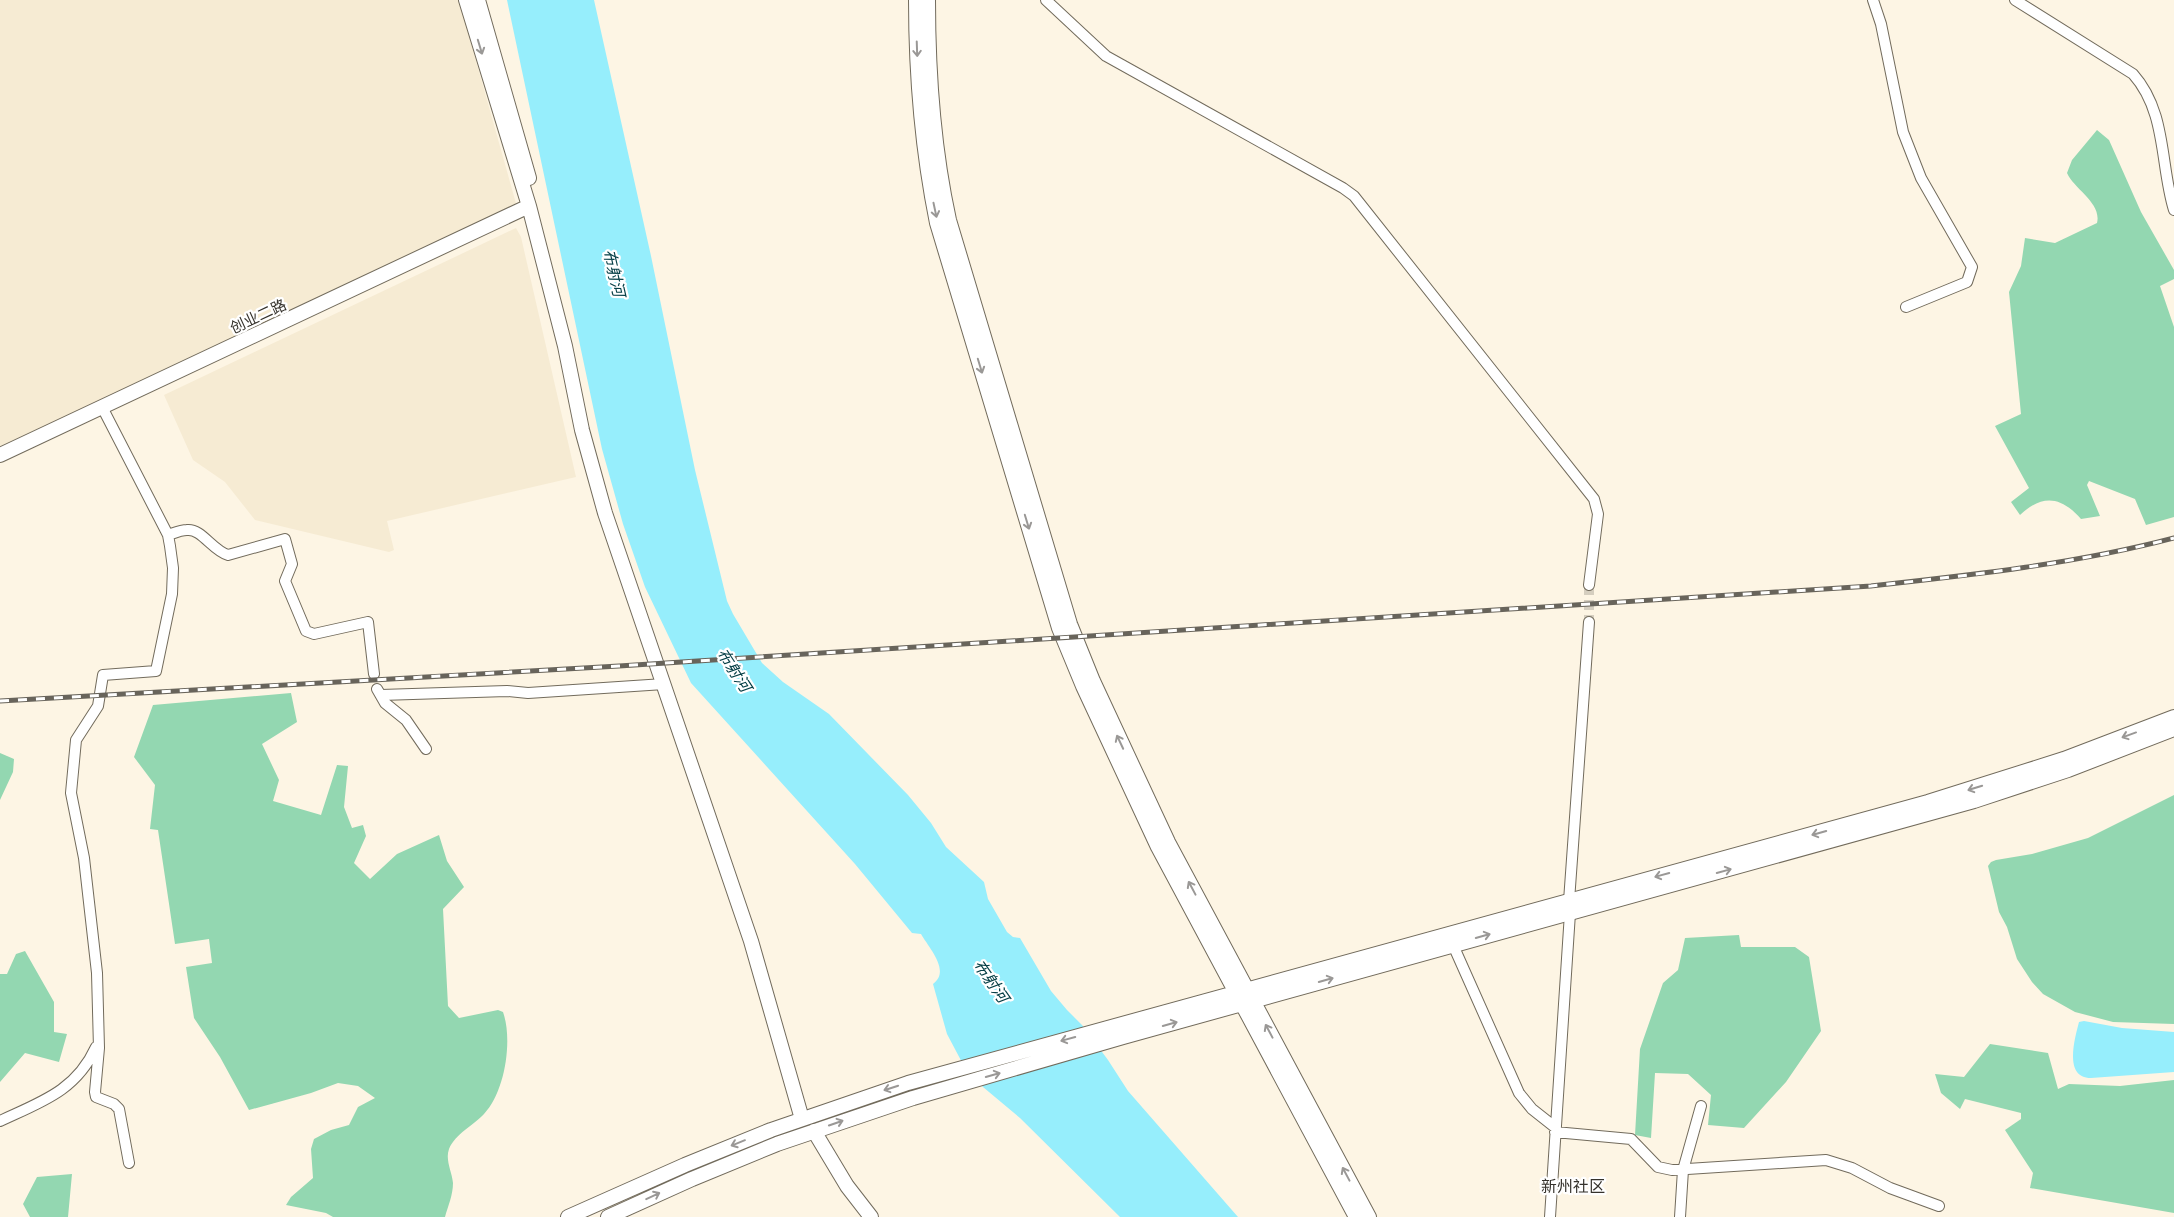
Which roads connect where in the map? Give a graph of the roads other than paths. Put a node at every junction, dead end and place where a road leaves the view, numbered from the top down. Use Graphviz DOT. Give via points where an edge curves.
graph roads {
  1 [pos="466,0"];
  2 [pos="478,0"];
  3 [pos="916,0"];
  4 [pos="928,0"];
  5 [pos="1046,0"];
  6 [pos="1873,0"];
  7 [pos="2016,0"];
  8 [pos="529,206"];
  9 [pos="2174,210"];
  10 [pos="1906,307"];
  11 [pos="102,407"];
  12 [pos="0,455"];
  13 [pos="168,535"];
  14 [pos="1589,586"];
  15 [pos="1589,622"];
  16 [pos="374,674"];
  17 [pos="664,684"];
  18 [pos="2174,717"];
  19 [pos="2174,729"];
  20 [pos="426,749"];
  21 [pos="1569,907"];
  22 [pos="1453,945"];
  23 [pos="1244,997"];
  24 [pos="1119,1032"];
  25 [pos="98,1039"];
  26 [pos="1701,1106"];
  27 [pos="802,1119"];
  28 [pos="0,1121"];
  29 [pos="1555,1130"];
  30 [pos="814,1131"];
  31 [pos="129,1163"];
  32 [pos="1684,1170"];
  33 [pos="1939,1206"];
  34 [pos="568,1217"];
  35 [pos="608,1217"];
  36 [pos="871,1217"];
  37 [pos="1356,1217"];
  38 [pos="1369,1217"];
  39 [pos="1550,1217"];
  40 [pos="1680,1217"];
  1 -- 8 [label="main road, one-way"];
  2 -- 8 [label="main road" via="529,179"];
  3 -- 23 [label="main road, one-way" via="922,123 937,223 1059,628 1104,734 1182,895"];
  23 -- 4 [label="main road, one-way" via="1144,794 1070,624 949,220 938,164 929,61"];
  5 -- 14 [label="street" via="1106,56 1354,196 1594,499 1598,514"];
  6 -- 10 [label="street" via="1903,132 1921,178 1972,267 1967,282"];
  7 -- 9 [label="street" via="2133,74 2142,84 2159,129"];
  8 -- 11 [label="main road, 创业二路"];
  8 -- 17 [label="main road" via="593,472"];
  11 -- 12 [label="main road, 创业二路"];
  11 -- 13 [label="street"];
  13 -- 16 [label="street" via="189,529 228,555 285,539 292,564 286,582 306,631 314,634 368,622"];
  13 -- 25 [label="street" via="173,568 172,594 156,671 103,675 98,706 76,740 73,760 71,793 84,858 97,973"];
  15 -- 21 [label="street"];
  17 -- 20 [label="street" via="528,692 379,692 385,703 406,720"];
  17 -- 27 [label="main road" via="751,941"];
  18 -- 21 [label="main road, one-way" via="1971,790"];
  21 -- 19 [label="main road, one-way" via="1974,801 2068,770"];
  22 -- 21 [label="main road, one-way"];
  21 -- 23 [label="main road"];
  21 -- 29 [label="street"];
  23 -- 22 [label="main road, one-way"];
  22 -- 29 [label="street" via="1519,1093"];
  23 -- 24 [label="main road"];
  23 -- 37 [label="main road"];
  38 -- 23 [label="main road, one-way"];
  24 -- 27 [label="main road, one-way" via="937,1075"];
  30 -- 24 [label="main road, one-way"];
  25 -- 28 [label="street" via="82,1072 59,1093"];
  25 -- 31 [label="street" via="96,1097 119,1109"];
  26 -- 32 [label="street"];
  27 -- 34 [label="main road, one-way" via="694,1161"];
  29 -- 32 [label="street" via="1631,1139 1658,1167"];
  29 -- 39 [label="street"];
  35 -- 30 [label="main road, one-way" via="692,1179"];
  30 -- 36 [label="main road" via="847,1186"];
  32 -- 33 [label="street" via="1826,1160"];
  32 -- 40 [label="street"];
}
